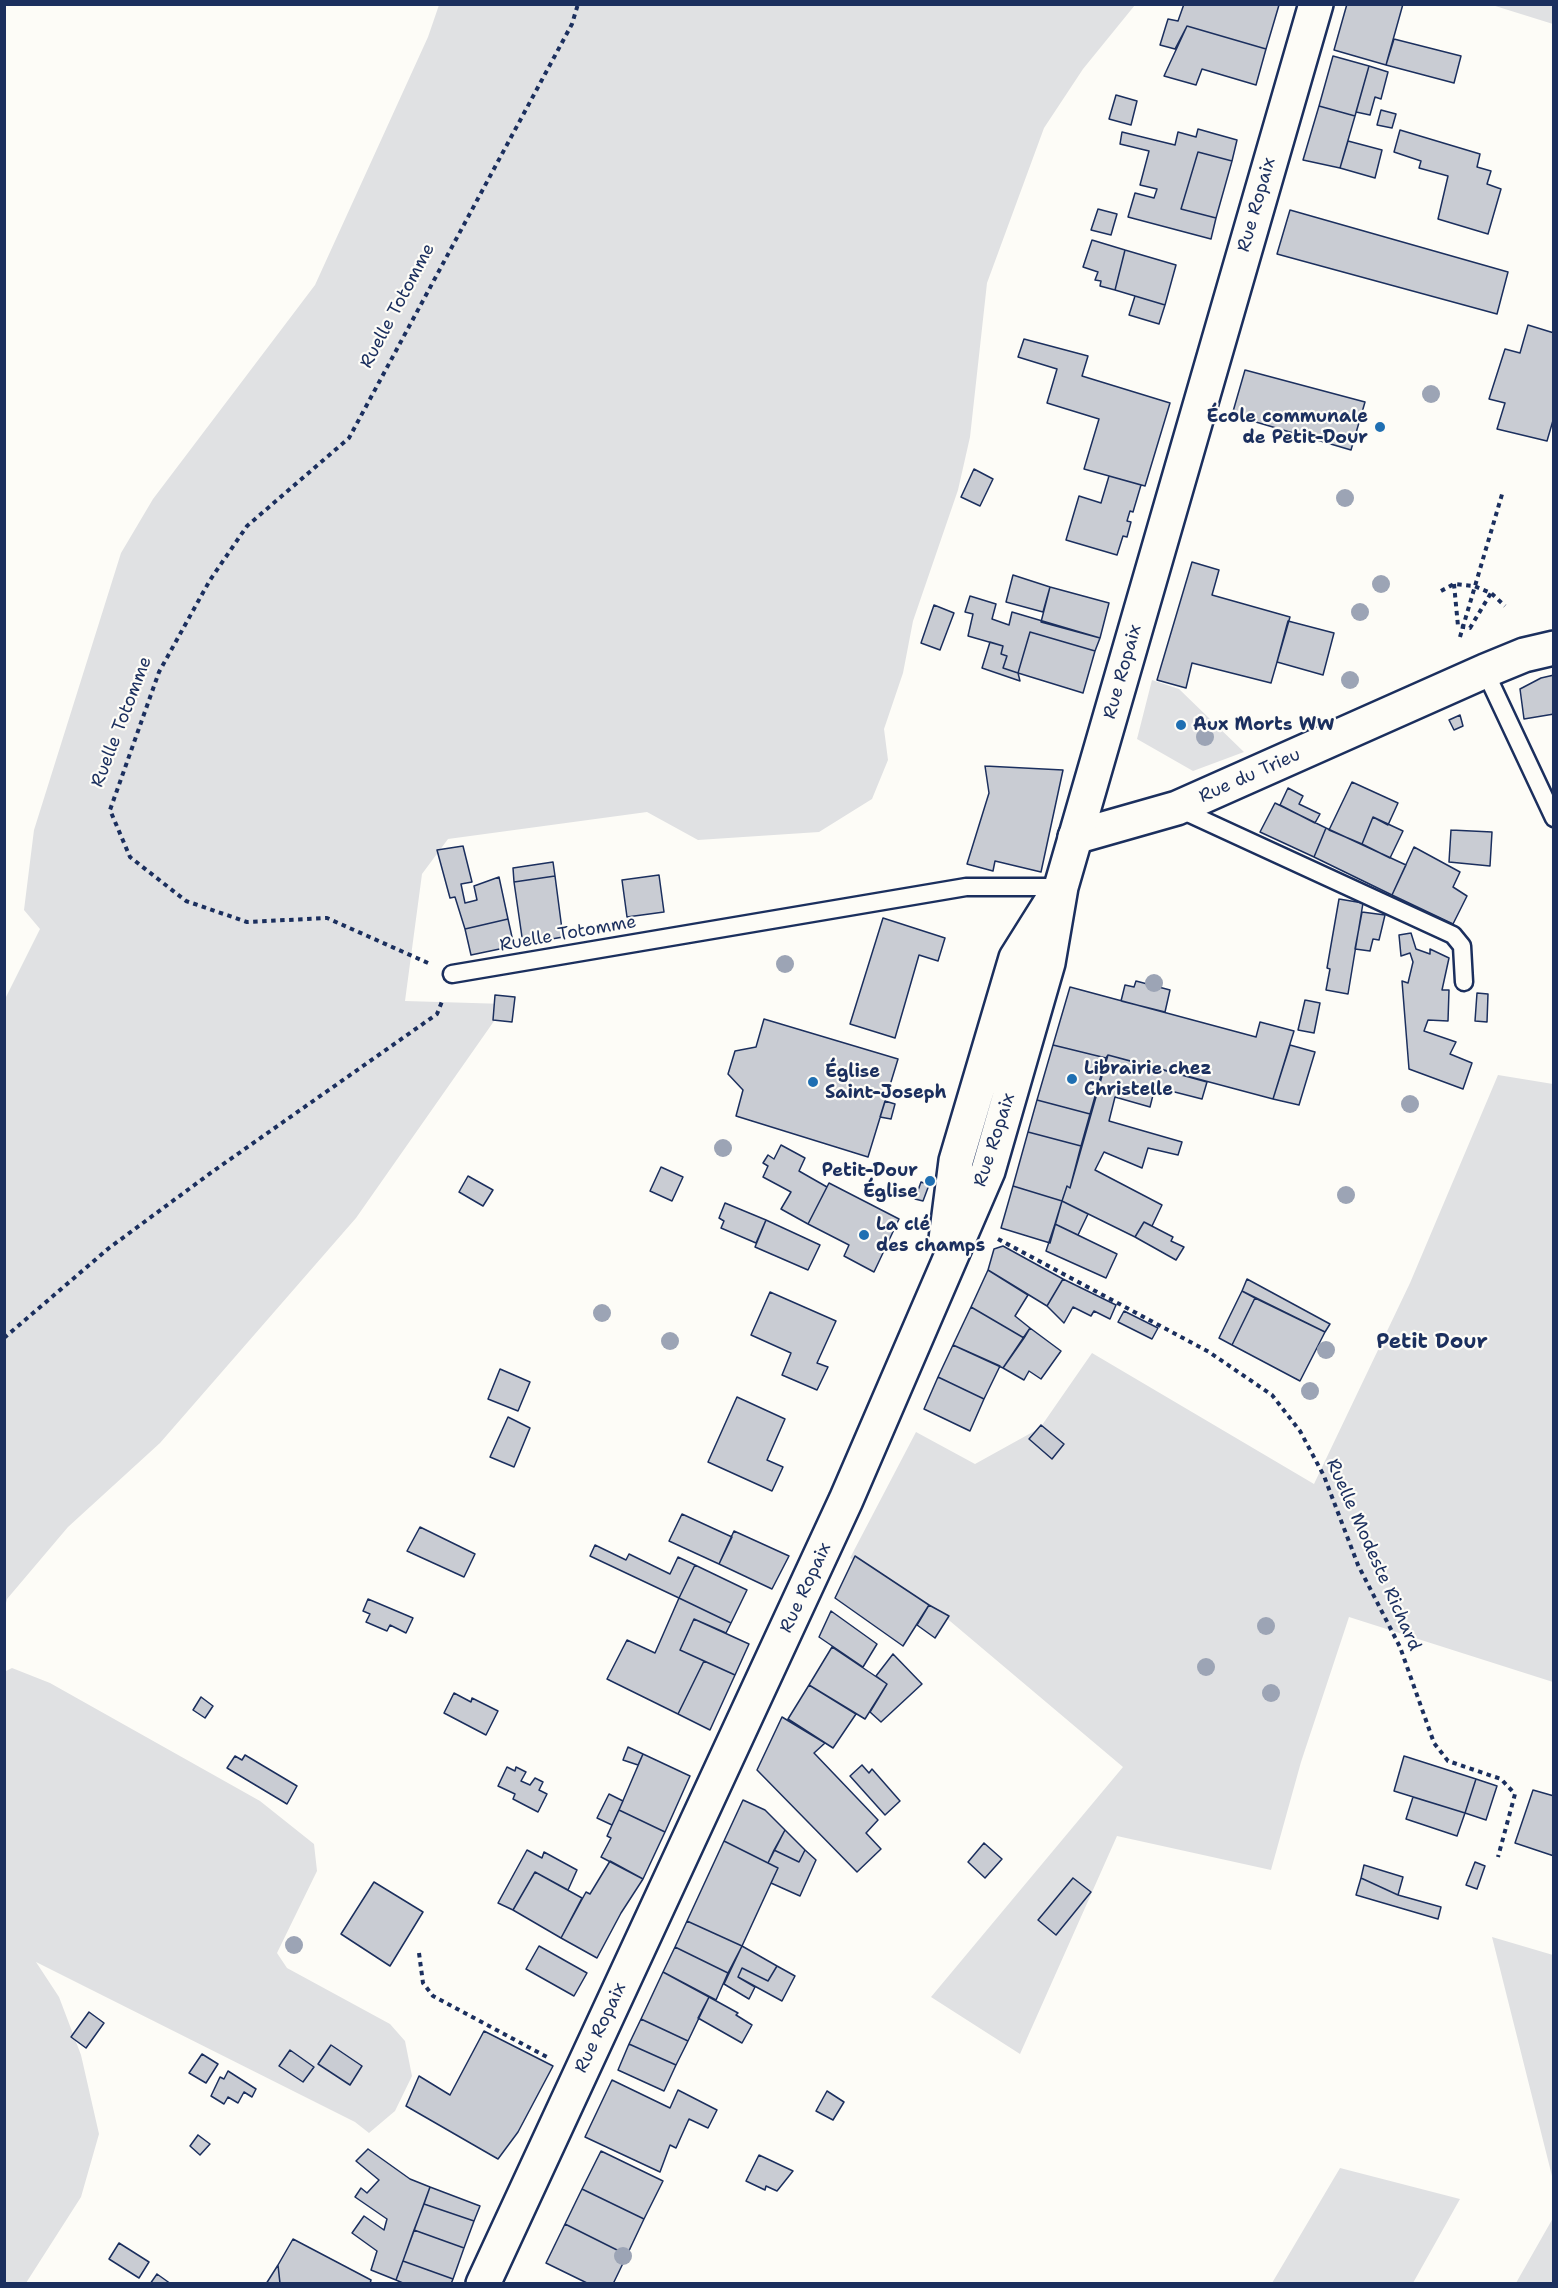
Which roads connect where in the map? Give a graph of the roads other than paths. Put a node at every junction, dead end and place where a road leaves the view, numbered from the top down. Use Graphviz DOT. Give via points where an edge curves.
graph roads {
  1 [pos="1316,4"];
  2 [pos="1554,648"];
  3 [pos="1485,671"];
  4 [pos="1177,808"];
  5 [pos="1554,818"];
  6 [pos="1075,837"];
  7 [pos="1061,887"];
  8 [pos="452,974"];
  9 [pos="1464,982"];
  10 [pos="943,1270"];
  11 [pos="483,2283"];
  1 -- 6 [label="street, Rue Ropaix"];
  2 -- 3 [label="street, Rue du Trieu"];
  3 -- 4 [label="street, Rue du Trieu"];
  3 -- 5 [label="lane"];
  4 -- 6 [label="street, Rue du Trieu"];
  4 -- 9 [label="lane" via="1453,935 1462,946"];
  6 -- 7 [label="street, Rue Ropaix"];
  7 -- 8 [label="lane, Ruelle Totomme" via="966,887"];
  7 -- 10 [label="street, Rue Ropaix" via="1048,963 988,1171"];
  7 -- 10 [label="street" via="1016,958 956,1161"];
  10 -- 11 [label="street, Rue Ropaix" via="846,1500"];
}
